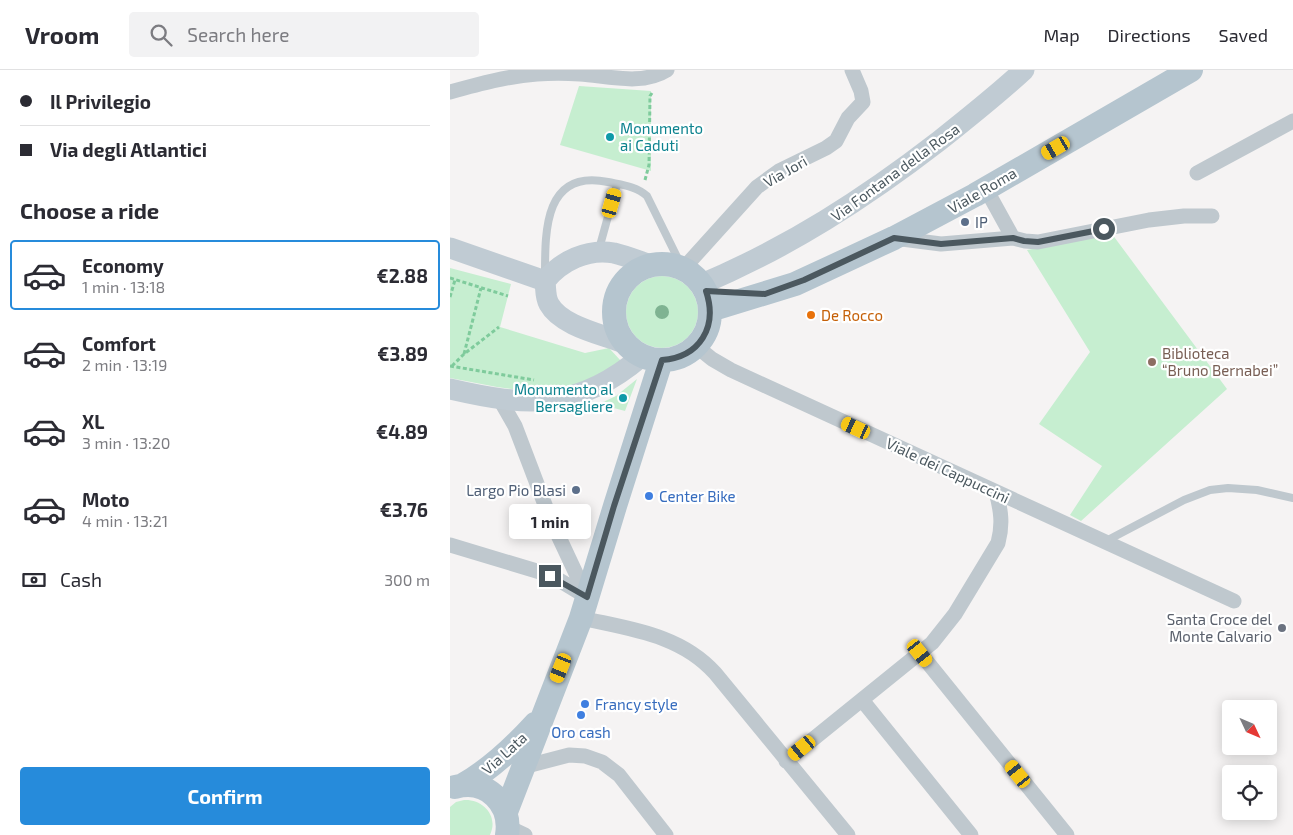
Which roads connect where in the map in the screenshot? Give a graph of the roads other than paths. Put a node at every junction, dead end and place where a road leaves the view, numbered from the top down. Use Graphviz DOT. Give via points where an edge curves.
graph roads {
  1 [pos="852,70"];
  2 [pos="1024,70"];
  3 [pos="1191,70"];
  4 [pos="662,72"];
  5 [pos="450,92"];
  6 [pos="1293,121"];
  7 [pos="1197,173"];
  8 [pos="617,184"];
  9 [pos="986,189"];
  10 [pos="1212,216"];
  11 [pos="894,238"];
  12 [pos="1013,238"];
  13 [pos="450,248"];
  14 [pos="598,252"];
  15 [pos="651,265"];
  16 [pos="683,268"];
  17 [pos="545,281"];
  18 [pos="706,295"];
  19 [pos="696,346"];
  20 [pos="643,353"];
  21 [pos="450,389"];
  22 [pos="500,398"];
  23 [pos="996,492"];
  24 [pos="1293,498"];
  25 [pos="1106,541"];
  26 [pos="450,545"];
  27 [pos="1234,600"];
  28 [pos="584,608"];
  29 [pos="920,653"];
  30 [pos="862,700"];
  31 [pos="542,717"];
  32 [pos="786,760"];
  33 [pos="522,767"];
  34 [pos="457,787"];
  35 [pos="511,827"];
  36 [pos="666,835"];
  37 [pos="848,835"];
  38 [pos="971,835"];
  39 [pos="1067,835"];
  1 -- 16 [label="street, Via Jori" via="862,91 863,102 848,118 836,141 763,182"];
  2 -- 18 [label="street, Via Fontana della Rosa" via="899,172 848,208 744,266"];
  3 -- 9 [label="main road, Viale Roma"];
  4 -- 5 [label="street" via="635,79 534,74"];
  6 -- 7 [label="street"];
  8 -- 14 [label="lane"];
  8 -- 16 [label="lane" via="634,187 647,196"];
  8 -- 17 [label="lane" via="582,180 558,195 547,229"];
  9 -- 11 [label="main road, Viale Roma"];
  9 -- 12 [label="street"];
  10 -- 12 [label="street" via="1149,220 1038,242"];
  11 -- 12 [label="street" via="941,244"];
  11 -- 18 [label="main road, Viale Roma" via="804,280 765,294"];
  13 -- 17 [label="street"];
  14 -- 15 [label="street" via="614,253"];
  14 -- 17 [label="street" via="571,260"];
  15 -- 16 [label="main road"];
  15 -- 20 [label="main road" via="631,275 618,292 613,313 614,324"];
  16 -- 18 [label="main road" via="693,275"];
  17 -- 20 [label="street" via="546,297 560,316"];
  18 -- 19 [label="main road" via="707,329"];
  19 -- 20 [label="main road" via="680,357"];
  19 -- 23 [label="street, Viale dei Cappuccini" via="731,370"];
  20 -- 22 [label="street" via="614,378 573,396 541,402"];
  20 -- 28 [label="main road, Via Lata" via="614,506"];
  21 -- 22 [label="street"];
  22 -- 28 [label="street" via="515,426"];
  23 -- 25 [label="street, Viale dei Cappuccini"];
  23 -- 29 [label="street" via="1002,526 995,549 950,622"];
  24 -- 25 [label="lane" via="1243,488 1210,490"];
  25 -- 27 [label="street, Viale dei Cappuccini"];
  26 -- 28 [label="street" via="559,580"];
  28 -- 31 [label="main road, Via Lata"];
  28 -- 32 [label="street" via="672,641 692,652 710,668"];
  29 -- 30 [label="street"];
  29 -- 39 [label="street"];
  30 -- 32 [label="street"];
  30 -- 38 [label="street"];
  31 -- 33 [label="main road, Via Lata"];
  31 -- 34 [label="main road, Via Lata" via="502,757"];
  32 -- 37 [label="street"];
  33 -- 35 [label="main road, Via Lata"];
  33 -- 36 [label="street" via="569,755 602,762 619,776"];
  34 -- 35 [label="main road" via="477,786 490,791 500,800"];
}
